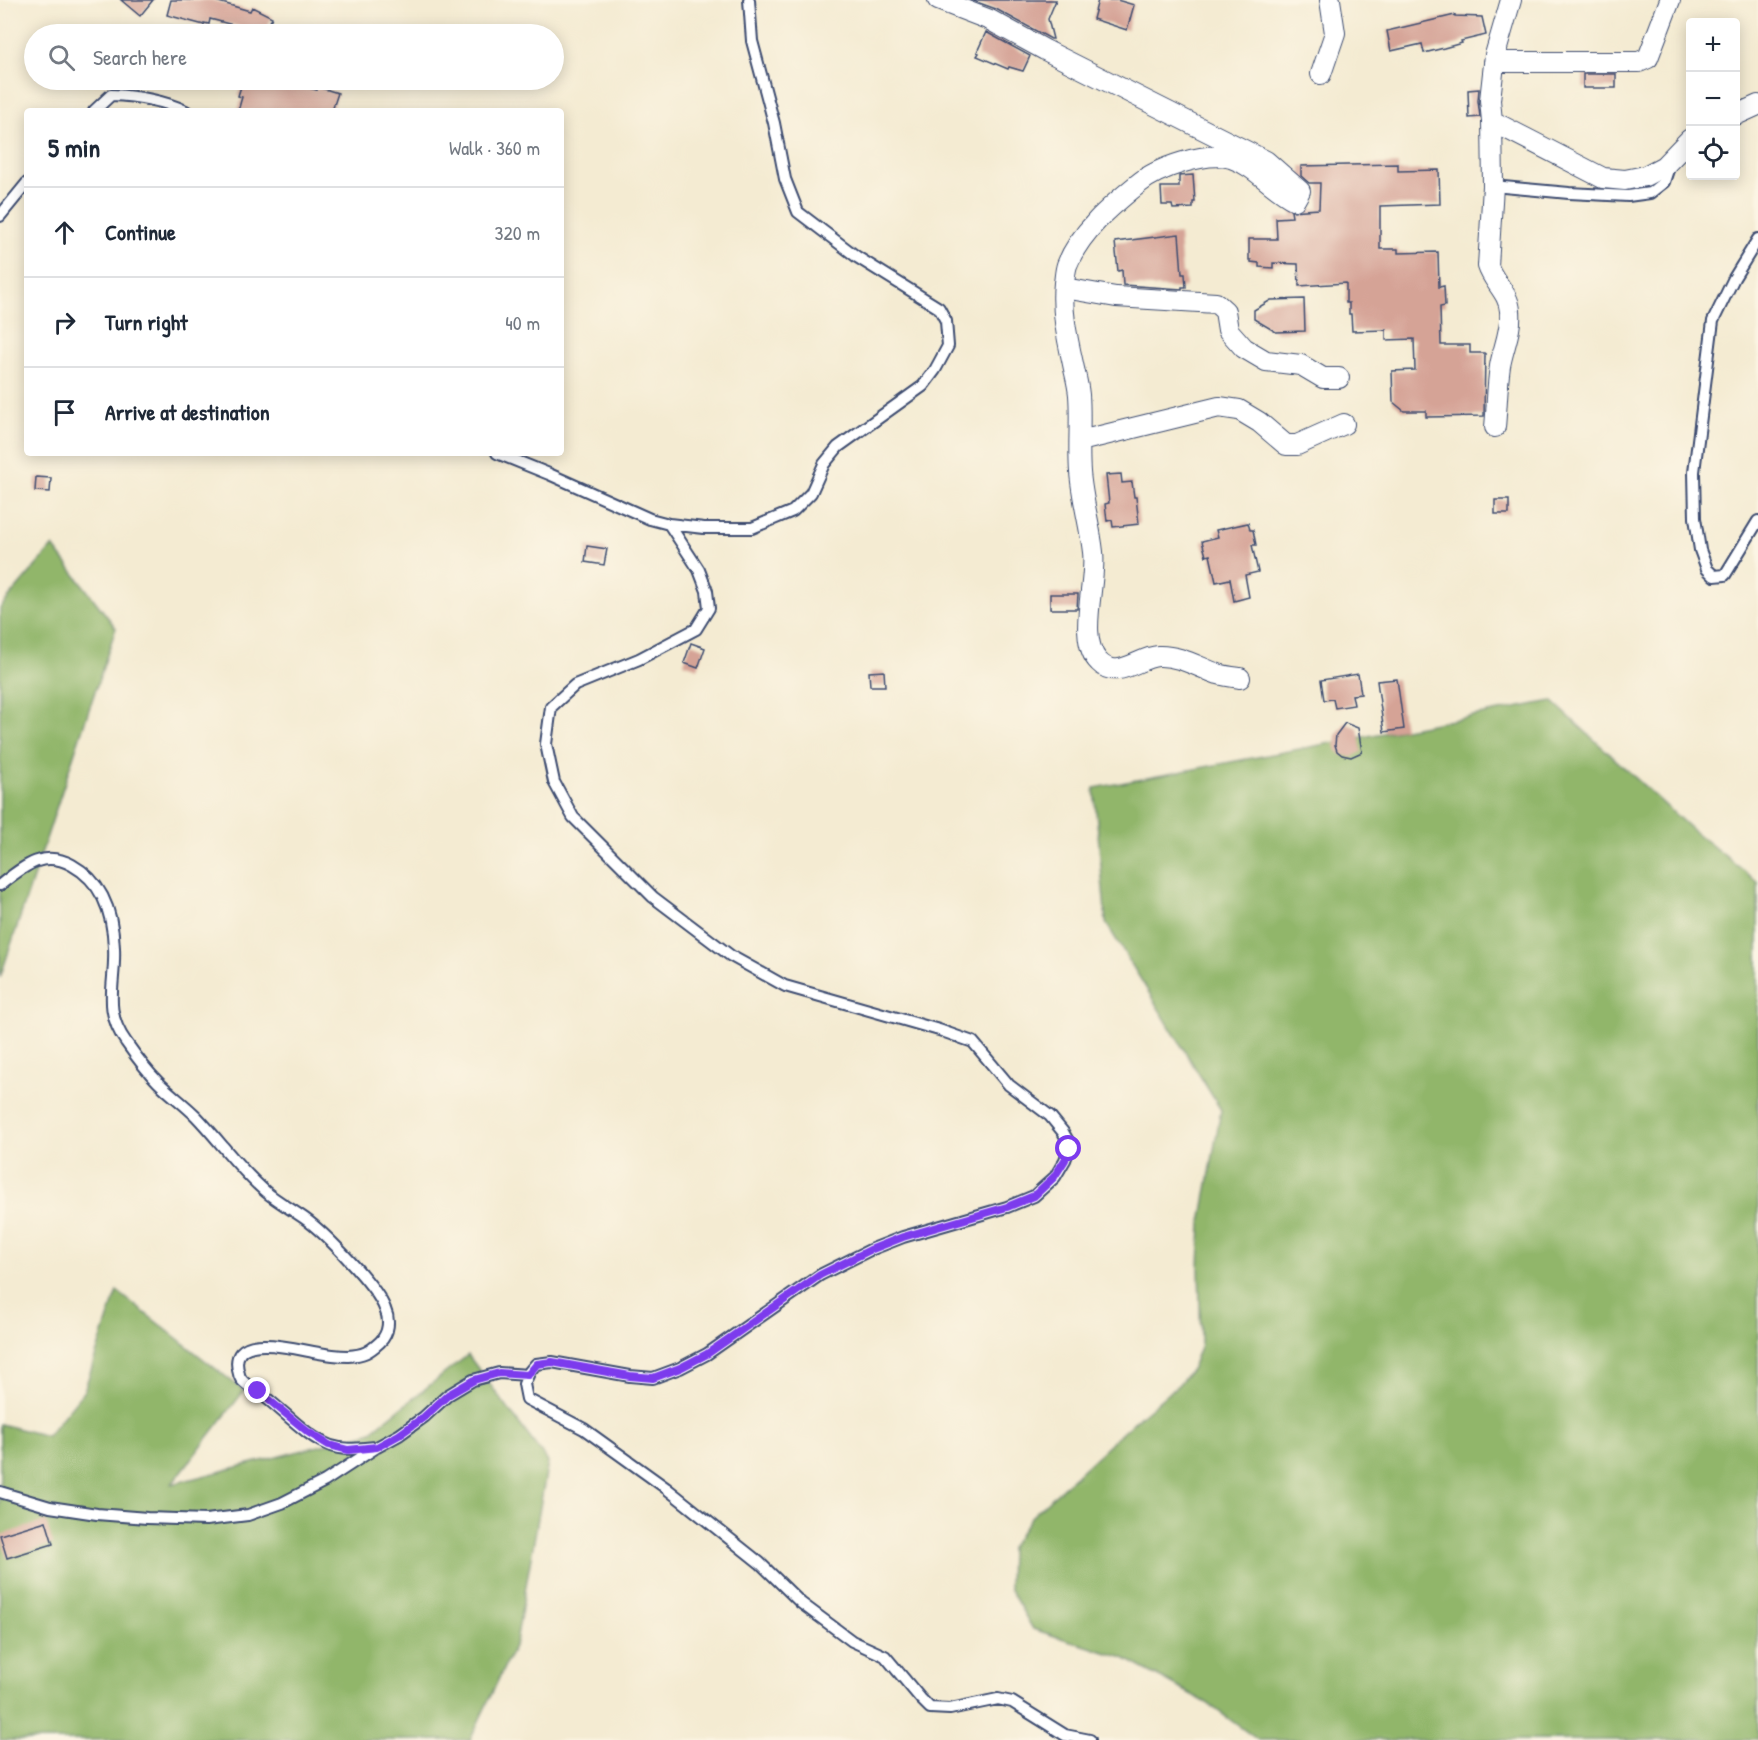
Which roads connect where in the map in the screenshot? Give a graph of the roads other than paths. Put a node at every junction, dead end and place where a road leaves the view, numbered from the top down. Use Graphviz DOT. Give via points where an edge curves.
graph roads {
  1 [pos="749,0"];
  2 [pos="938,0"];
  3 [pos="1330,0"];
  4 [pos="1510,0"];
  5 [pos="1670,0"];
  6 [pos="1494,62"];
  7 [pos="1321,74"];
  8 [pos="1758,105"];
  9 [pos="97,108"];
  10 [pos="180,108"];
  11 [pos="1740,113"];
  12 [pos="1492,121"];
  13 [pos="1686,143"];
  14 [pos="1672,157"];
  15 [pos="1493,186"];
  16 [pos="24,187"];
  17 [pos="0,216"];
  18 [pos="1758,239"];
  19 [pos="1064,288"];
  20 [pos="1339,378"];
  21 [pos="1344,424"];
  22 [pos="1495,427"];
  23 [pos="1080,441"];
  24 [pos="504,456"];
  25 [pos="1758,521"];
  26 [pos="669,524"];
  27 [pos="1240,678"];
  28 [pos="0,885"];
  29 [pos="528,1375"];
  30 [pos="377,1447"];
  31 [pos="0,1492"];
  32 [pos="1090,1740"];
  1 -- 26 [label="lane" via="752,41 785,179 798,212 857,257 939,308 946,321 948,346 922,386 838,447 824,464 811,493 793,511 752,528"];
  2 -- 19 [label="street" via="990,20 1266,161 1300,191 1295,200 1248,166 1212,155 1148,176 1109,208 1080,242 1066,266"];
  3 -- 7 [label="street" via="1335,33"];
  4 -- 6 [label="street"];
  5 -- 6 [label="street" via="1648,58 1639,62"];
  6 -- 12 [label="street"];
  8 -- 11 [label="street"];
  9 -- 10 [label="lane" via="111,95 168,102"];
  12 -- 14 [label="street" via="1603,178 1625,180 1645,176"];
  12 -- 15 [label="street"];
  13 -- 14 [label="street"];
  14 -- 15 [label="lane" via="1664,182 1650,193 1628,196"];
  15 -- 22 [label="street" via="1488,266 1510,310"];
  16 -- 17 [label="lane"];
  18 -- 25 [label="lane" via="1713,321 1694,472 1700,550 1714,576 1725,575"];
  19 -- 20 [label="street" via="1116,297 1216,303 1226,312 1228,330 1244,348 1266,361 1301,365 1323,378"];
  19 -- 23 [label="street" via="1066,334 1079,393"];
  21 -- 23 [label="street" via="1297,446 1286,445 1239,410 1219,407"];
  23 -- 27 [label="street" via="1080,471 1094,554 1087,636 1099,663 1110,669 1128,668 1156,656 1175,657 1220,675"];
  24 -- 26 [label="lane"];
  26 -- 29 [label="lane" via="699,570 709,608 696,629 639,659 575,685 551,707 546,744 554,782 573,817 653,897 731,956 785,986 974,1042 1009,1085 1050,1116 1063,1132 1069,1149 1054,1177 1034,1196 870,1250 820,1275 707,1354 680,1368 653,1378 552,1362 537,1364"];
  28 -- 30 [label="lane" via="23,867 44,859 63,860 85,872 103,894 110,920 114,948 110,996 114,1021 124,1040 157,1082 196,1117 232,1159 266,1192 306,1219 365,1278 385,1307 389,1323 384,1337 367,1353 348,1356 253,1345 241,1352 236,1363 240,1378 329,1445 348,1450"];
  29 -- 30 [label="lane" via="499,1373 474,1380"];
  29 -- 32 [label="lane" via="524,1384 527,1399 584,1429 666,1488 760,1563 801,1603 852,1641 885,1656 930,1708 950,1709 998,1699 1012,1702 1065,1735"];
  30 -- 31 [label="lane" via="325,1481 248,1515 206,1520 147,1518 50,1507"];
}
